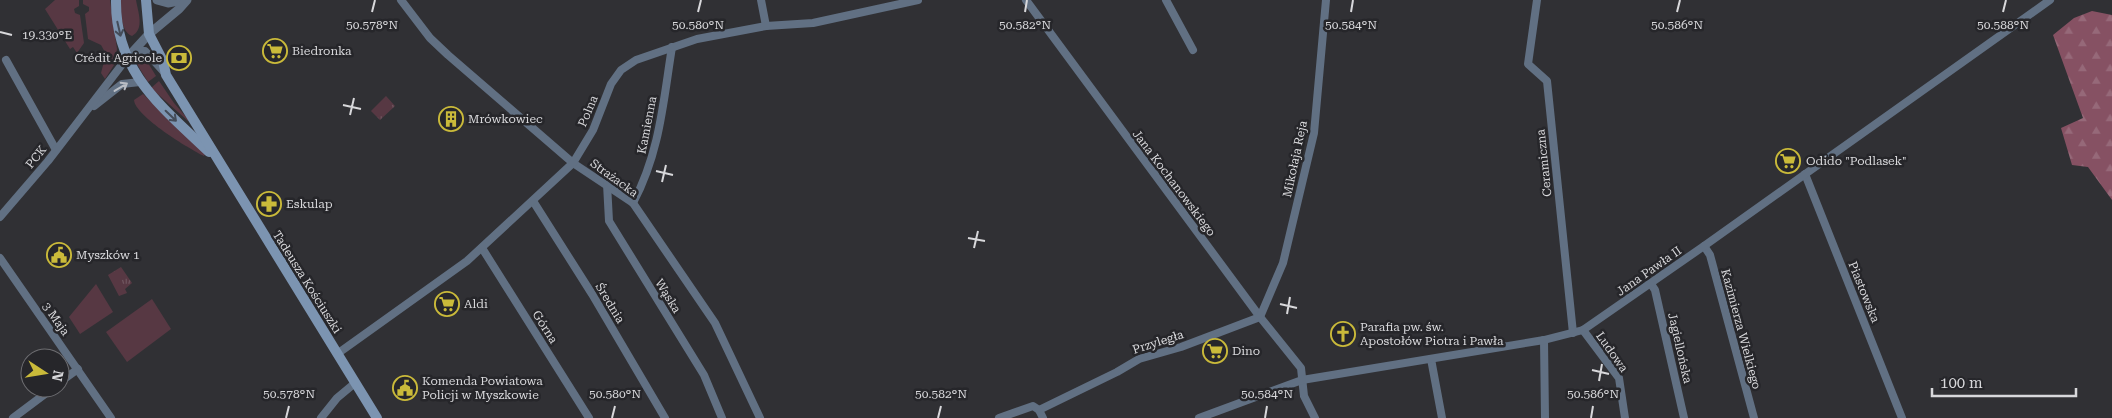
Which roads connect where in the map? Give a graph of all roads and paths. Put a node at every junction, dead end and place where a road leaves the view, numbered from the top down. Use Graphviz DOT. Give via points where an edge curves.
graph roads {
  1 [pos="116,0"];
  2 [pos="146,0"];
  3 [pos="157,0"];
  4 [pos="182,0"];
  5 [pos="187,0"];
  6 [pos="401,0"];
  7 [pos="761,0"];
  8 [pos="918,0"];
  9 [pos="1026,0"];
  10 [pos="1166,0"];
  11 [pos="1326,0"];
  12 [pos="1537,0"];
  13 [pos="2050,0"];
  14 [pos="766,26"];
  15 [pos="149,34"];
  16 [pos="672,47"];
  17 [pos="1193,50"];
  18 [pos="131,54"];
  19 [pos="6,60"];
  20 [pos="166,75"];
  21 [pos="140,82"];
  22 [pos="88,110"];
  23 [pos="56,150"];
  24 [pos="217,159"];
  25 [pos="573,163"];
  26 [pos="1805,174"];
  27 [pos="607,184"];
  28 [pos="533,201"];
  29 [pos="633,203"];
  30 [pos="0,217"];
  31 [pos="1704,246"];
  32 [pos="482,248"];
  33 [pos="0,258"];
  34 [pos="1651,284"];
  35 [pos="1260,317"];
  36 [pos="1583,330"];
  37 [pos="1573,333"];
  38 [pos="1544,340"];
  39 [pos="337,354"];
  40 [pos="1430,359"];
  41 [pos="78,370"];
  42 [pos="70,375"];
  43 [pos="1302,380"];
  44 [pos="355,383"];
  45 [pos="40,398"];
  46 [pos="1039,410"];
  47 [pos="13,418"];
  48 [pos="111,418"];
  49 [pos="321,418"];
  50 [pos="377,418"];
  51 [pos="589,418"];
  52 [pos="665,418"];
  53 [pos="722,418"];
  54 [pos="760,418"];
  55 [pos="999,418"];
  56 [pos="1042,418"];
  57 [pos="1199,418"];
  58 [pos="1315,418"];
  59 [pos="1442,418"];
  60 [pos="1545,418"];
  61 [pos="1625,418"];
  62 [pos="1684,418"];
  63 [pos="1754,418"];
  64 [pos="1902,418"];
  1 -- 18 [label="main road, Tadeusza Kościuszki, one-way" via="118,29"];
  2 -- 15 [label="main road"];
  3 -- 4 [label="street" via="168,3"];
  5 -- 15 [label="street"];
  6 -- 25 [label="street, Strażacka" via="430,38"];
  7 -- 14 [label="street"];
  8 -- 14 [label="street, Polna" via="813,23"];
  9 -- 35 [label="street, Jana Kochanowskiego"];
  10 -- 17 [label="street"];
  11 -- 35 [label="street, Mikołaja Reja" via="1314,133 1282,263"];
  12 -- 37 [label="street, Ceramiczna" via="1528,64 1547,81"];
  13 -- 26 [label="street, Jana Pawła II"];
  14 -- 16 [label="street, Polna"];
  15 -- 18 [label="street"];
  15 -- 20 [label="main road, Tadeusza Kościuszki" via="164,61"];
  16 -- 25 [label="street, Polna" via="636,60 621,70 611,84 593,130"];
  16 -- 29 [label="street, Kamienna" via="657,143 645,180"];
  18 -- 20 [label="street" via="145,51"];
  18 -- 21 [label="main road, Tadeusza Kościuszki"];
  18 -- 22 [label="street, PCK"];
  19 -- 23 [label="street"];
  20 -- 24 [label="main road, Tadeusza Kościuszki"];
  22 -- 21 [label="street, PCK, one-way" via="122,84"];
  21 -- 24 [label="main road, Tadeusza Kościuszki, one-way"];
  22 -- 23 [label="street, PCK"];
  23 -- 30 [label="street, PCK"];
  24 -- 39 [label="main road, Tadeusza Kościuszki"];
  25 -- 27 [label="street, Strażacka"];
  25 -- 28 [label="street, Polna"];
  26 -- 31 [label="street, Jana Pawła II"];
  26 -- 64 [label="street, Piastowska"];
  27 -- 29 [label="street, Strażacka"];
  27 -- 53 [label="street, Wąska" via="609,221 704,375"];
  28 -- 32 [label="street, Polna"];
  28 -- 52 [label="street, Średnia"];
  29 -- 54 [label="street, Strażacka" via="715,323"];
  31 -- 34 [label="street, Jana Pawła II"];
  31 -- 63 [label="street, Kazimierza Wielkiego" via="1710,256"];
  32 -- 39 [label="street, Polna"];
  32 -- 51 [label="street, Górna"];
  33 -- 41 [label="street, 3 Maja"];
  34 -- 36 [label="street, Jana Pawła II"];
  34 -- 62 [label="street, Jagiellońska"];
  35 -- 43 [label="street, Jana Kochanowskiego" via="1300,368"];
  35 -- 46 [label="street, Przyległa" via="1182,347 1139,359"];
  36 -- 37 [label="street, Jana Pawła II"];
  36 -- 61 [label="street, Ludowa" via="1619,378"];
  37 -- 38 [label="street, Jana Pawła II"];
  38 -- 40 [label="street, Jana Pawła II"];
  38 -- 60 [label="street"];
  39 -- 44 [label="main road, Tadeusza Kościuszki"];
  40 -- 43 [label="street, Jana Pawła II"];
  40 -- 59 [label="street"];
  41 -- 42 [label="street"];
  41 -- 48 [label="street, 3 Maja"];
  43 -- 57 [label="street, Jana Pawła II"];
  43 -- 58 [label="street, Jana Kochanowskiego" via="1304,396"];
  44 -- 49 [label="street"];
  44 -- 50 [label="main road, Tadeusza Kościuszki"];
  45 -- 47 [label="street"];
  46 -- 55 [label="street, Przyległa" via="1033,406"];
  46 -- 56 [label="street"];
}
